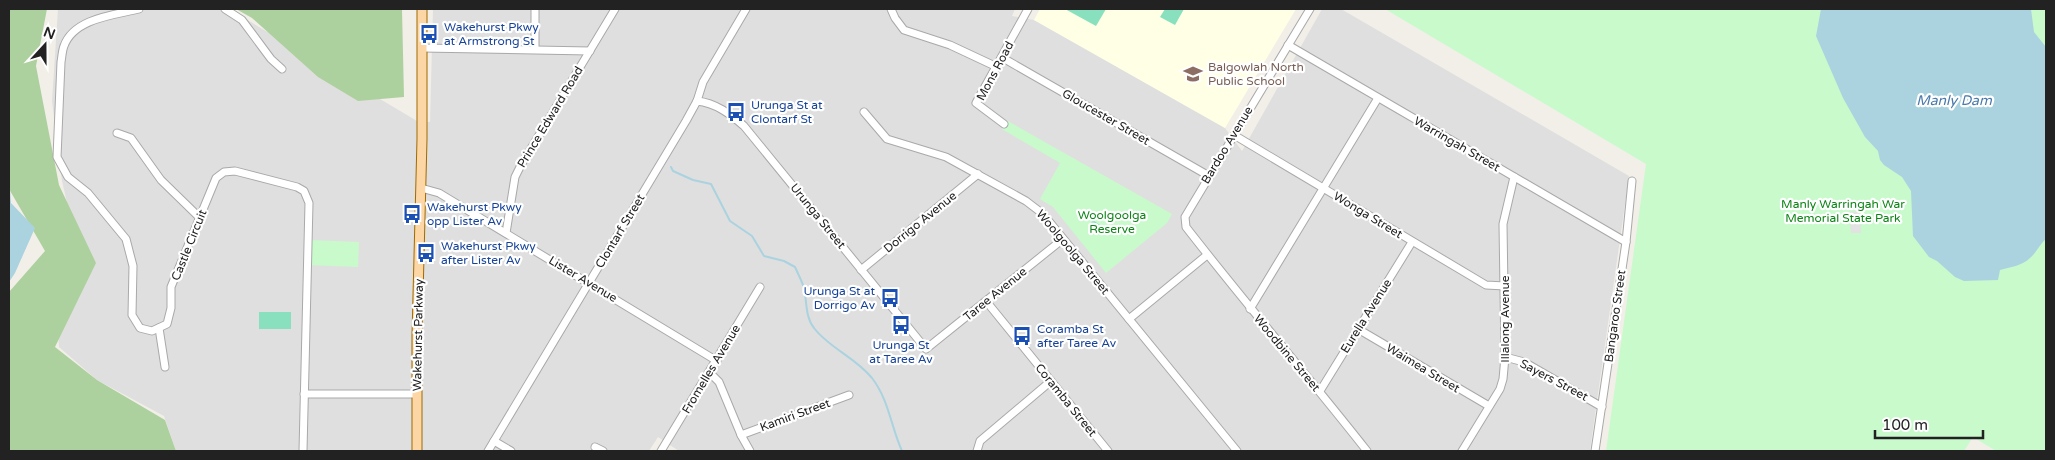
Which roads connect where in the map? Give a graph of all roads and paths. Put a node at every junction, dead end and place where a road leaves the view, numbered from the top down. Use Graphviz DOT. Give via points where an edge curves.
graph roads {
  1 [pos="140,9"];
  2 [pos="225,9"];
  3 [pos="422,9"];
  4 [pos="535,9"];
  5 [pos="615,9"];
  6 [pos="746,9"];
  7 [pos="891,9"];
  8 [pos="1028,9"];
  9 [pos="1310,9"];
  10 [pos="1288,45"];
  11 [pos="422,48"];
  12 [pos="535,49"];
  13 [pos="590,51"];
  14 [pos="1003,58"];
  15 [pos="997,67"];
  16 [pos="282,69"];
  17 [pos="1378,98"];
  18 [pos="697,101"];
  19 [pos="864,112"];
  20 [pos="1004,124"];
  21 [pos="117,133"];
  22 [pos="1234,135"];
  23 [pos="978,174"];
  24 [pos="1208,176"];
  25 [pos="1514,177"];
  26 [pos="1632,181"];
  27 [pos="421,188"];
  28 [pos="1323,189"];
  29 [pos="200,218"];
  30 [pos="506,233"];
  31 [pos="1063,239"];
  32 [pos="1412,242"];
  33 [pos="1626,242"];
  34 [pos="1207,255"];
  35 [pos="862,270"];
  36 [pos="589,282"];
  37 [pos="1505,286"];
  38 [pos="760,287"];
  39 [pos="986,301"];
  40 [pos="1250,309"];
  41 [pos="1129,319"];
  42 [pos="159,328"];
  43 [pos="1358,329"];
  44 [pos="926,349"];
  45 [pos="1505,357"];
  46 [pos="717,361"];
  47 [pos="165,367"];
  48 [pos="710,373"];
  49 [pos="1051,381"];
  50 [pos="1320,391"];
  51 [pos="304,394"];
  52 [pos="416,394"];
  53 [pos="849,395"];
  54 [pos="1489,406"];
  55 [pos="1602,406"];
  56 [pos="741,435"];
  57 [pos="494,441"];
  58 [pos="595,447"];
  59 [pos="977,449"];
  60 [pos="303,451"];
  61 [pos="417,451"];
  62 [pos="488,451"];
  63 [pos="511,451"];
  64 [pos="603,451"];
  65 [pos="661,451"];
  66 [pos="750,451"];
  67 [pos="1108,451"];
  68 [pos="1237,451"];
  69 [pos="1367,451"];
  70 [pos="1462,451"];
  71 [pos="1596,451"];
  1 -- 42 [label="street" via="90,22 77,29 64,46 57,157 68,177 88,193 126,239 133,266 132,315 140,328 152,331"];
  2 -- 16 [label="street" via="242,20"];
  3 -- 11 [label="main road, Wakehurst Parkway"];
  4 -- 12 [label="street"];
  5 -- 13 [label="street, Prince Edward Road"];
  6 -- 18 [label="street, Clontarf Street" via="703,82"];
  7 -- 15 [label="street" via="904,30 950,45"];
  8 -- 14 [label="street, Mons Road"];
  9 -- 10 [label="street, Bardoo Avenue"];
  10 -- 17 [label="street, Warringah Street"];
  10 -- 22 [label="street, Bardoo Avenue"];
  11 -- 12 [label="street"];
  11 -- 27 [label="main road, Wakehurst Parkway"];
  12 -- 13 [label="street"];
  13 -- 30 [label="street, Prince Edward Road" via="521,165"];
  14 -- 15 [label="street, Mons Road"];
  14 -- 24 [label="street, Gloucester Street"];
  15 -- 20 [label="street, Mons Road" via="976,103"];
  17 -- 25 [label="street, Warringah Street"];
  17 -- 28 [label="street"];
  18 -- 35 [label="street, Urunga Street" via="711,103 744,126"];
  18 -- 36 [label="street, Clontarf Street"];
  19 -- 23 [label="street, Woolgoolga Street" via="887,138 946,157"];
  21 -- 29 [label="street" via="131,138 161,180"];
  22 -- 24 [label="street, Bardoo Avenue"];
  22 -- 28 [label="street, Wonga Street"];
  23 -- 31 [label="street, Woolgoolga Street" via="1026,201 1043,214"];
  23 -- 35 [label="street, Dorrigo Avenue"];
  24 -- 34 [label="street, Bardoo Avenue" via="1184,222"];
  25 -- 33 [label="street, Warringah Street"];
  25 -- 37 [label="street, Illalong Avenue" via="1504,224"];
  26 -- 33 [label="street, Bangaroo Street"];
  27 -- 30 [label="street, Lister Avenue" via="439,193"];
  27 -- 52 [label="main road, Wakehurst Parkway"];
  28 -- 32 [label="street, Wonga Street"];
  28 -- 40 [label="street"];
  29 -- 42 [label="street, Castle Circuit" via="171,287 167,324"];
  29 -- 51 [label="street, Castle Circuit" via="216,178 224,172 235,171 304,191 309,204"];
  30 -- 36 [label="street, Lister Avenue"];
  31 -- 39 [label="street, Taree Avenue"];
  31 -- 41 [label="street, Woolgoolga Street"];
  32 -- 37 [label="street, Wonga Street" via="1486,285"];
  32 -- 43 [label="street, Eurella Avenue"];
  33 -- 55 [label="street, Bangaroo Street"];
  34 -- 40 [label="street, Woodbine Street"];
  34 -- 41 [label="street"];
  35 -- 44 [label="street, Urunga Street"];
  36 -- 46 [label="street, Lister Avenue"];
  36 -- 57 [label="street, Clontarf Street"];
  37 -- 45 [label="street, Illalong Avenue"];
  38 -- 46 [label="street, Fromelles Avenue"];
  39 -- 44 [label="street, Taree Avenue"];
  39 -- 49 [label="street, Coramba Street"];
  40 -- 50 [label="street, Woodbine Street"];
  41 -- 68 [label="street, Woolgoolga Street"];
  42 -- 47 [label="street"];
  43 -- 50 [label="street, Eurella Avenue"];
  43 -- 54 [label="street, Waimea Street"];
  45 -- 54 [label="street, Illalong Avenue" via="1500,389"];
  45 -- 55 [label="street, Sayers Street" via="1524,362"];
  46 -- 48 [label="street, Fromelles Avenue"];
  48 -- 56 [label="street" via="719,382"];
  48 -- 65 [label="street, Fromelles Avenue"];
  49 -- 59 [label="street" via="980,441"];
  49 -- 67 [label="street, Coramba Street"];
  50 -- 69 [label="street, Woodbine Street"];
  51 -- 52 [label="street"];
  51 -- 60 [label="street"];
  52 -- 61 [label="main road, Wakehurst Parkway"];
  53 -- 56 [label="street, Kamiri Street"];
  54 -- 70 [label="street, Illalong Avenue"];
  55 -- 71 [label="street, Bangaroo Street"];
  56 -- 66 [label="street"];
  57 -- 62 [label="street, Clontarf Street"];
  57 -- 63 [label="street"];
  58 -- 64 [label="street"];
}
